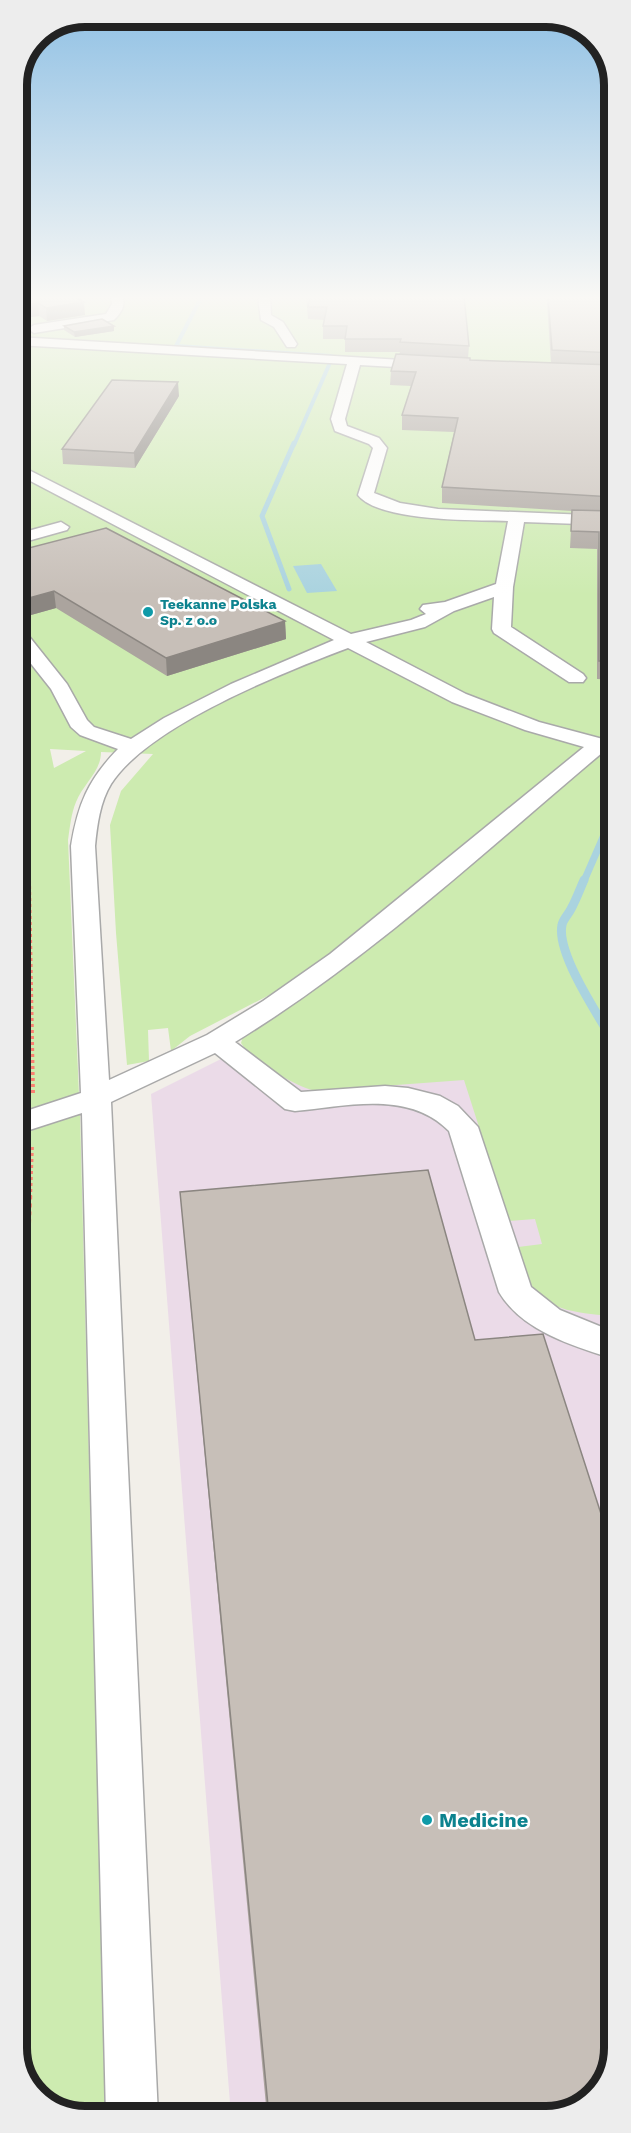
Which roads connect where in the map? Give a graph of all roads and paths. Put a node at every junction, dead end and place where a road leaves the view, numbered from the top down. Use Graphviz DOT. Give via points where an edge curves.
graph roads {
  1 [pos="345,396"];
  2 [pos="27,473"];
  3 [pos="517,517"];
  4 [pos="604,520"];
  5 [pos="61,527"];
  6 [pos="27,536"];
  7 [pos="504,587"];
  8 [pos="349,641"];
  9 [pos="27,647"];
  10 [pos="576,678"];
  11 [pos="604,745"];
  12 [pos="133,747"];
  13 [pos="604,748"];
  14 [pos="217,1041"];
  15 [pos="96,1098"];
  16 [pos="27,1122"];
  17 [pos="604,1342"];
  18 [pos="132,2106"];
  1 -- 3 [label="street" via="338,419 340,428 374,441 380,448 366,495 380,504 419,511"];
  2 -- 8 [label="street"];
  3 -- 4 [label="street"];
  3 -- 7 [label="street"];
  5 -- 6 [label="street"];
  7 -- 8 [label="street" via="448,607 412,627 380,630"];
  7 -- 10 [label="street" via="501,629"];
  8 -- 11 [label="street" via="484,708"];
  8 -- 12 [label="street" via="272,671 167,724"];
  9 -- 12 [label="street" via="87,731"];
  12 -- 15 [label="street" via="102,782 88,812 83,846"];
  13 -- 14 [label="street" via="339,960"];
  14 -- 15 [label="street"];
  14 -- 17 [label="street" via="295,1102 402,1096 431,1103 454,1115 463,1127 516,1292 523,1303 549,1319"];
  15 -- 16 [label="street"];
  15 -- 18 [label="street"];
}
